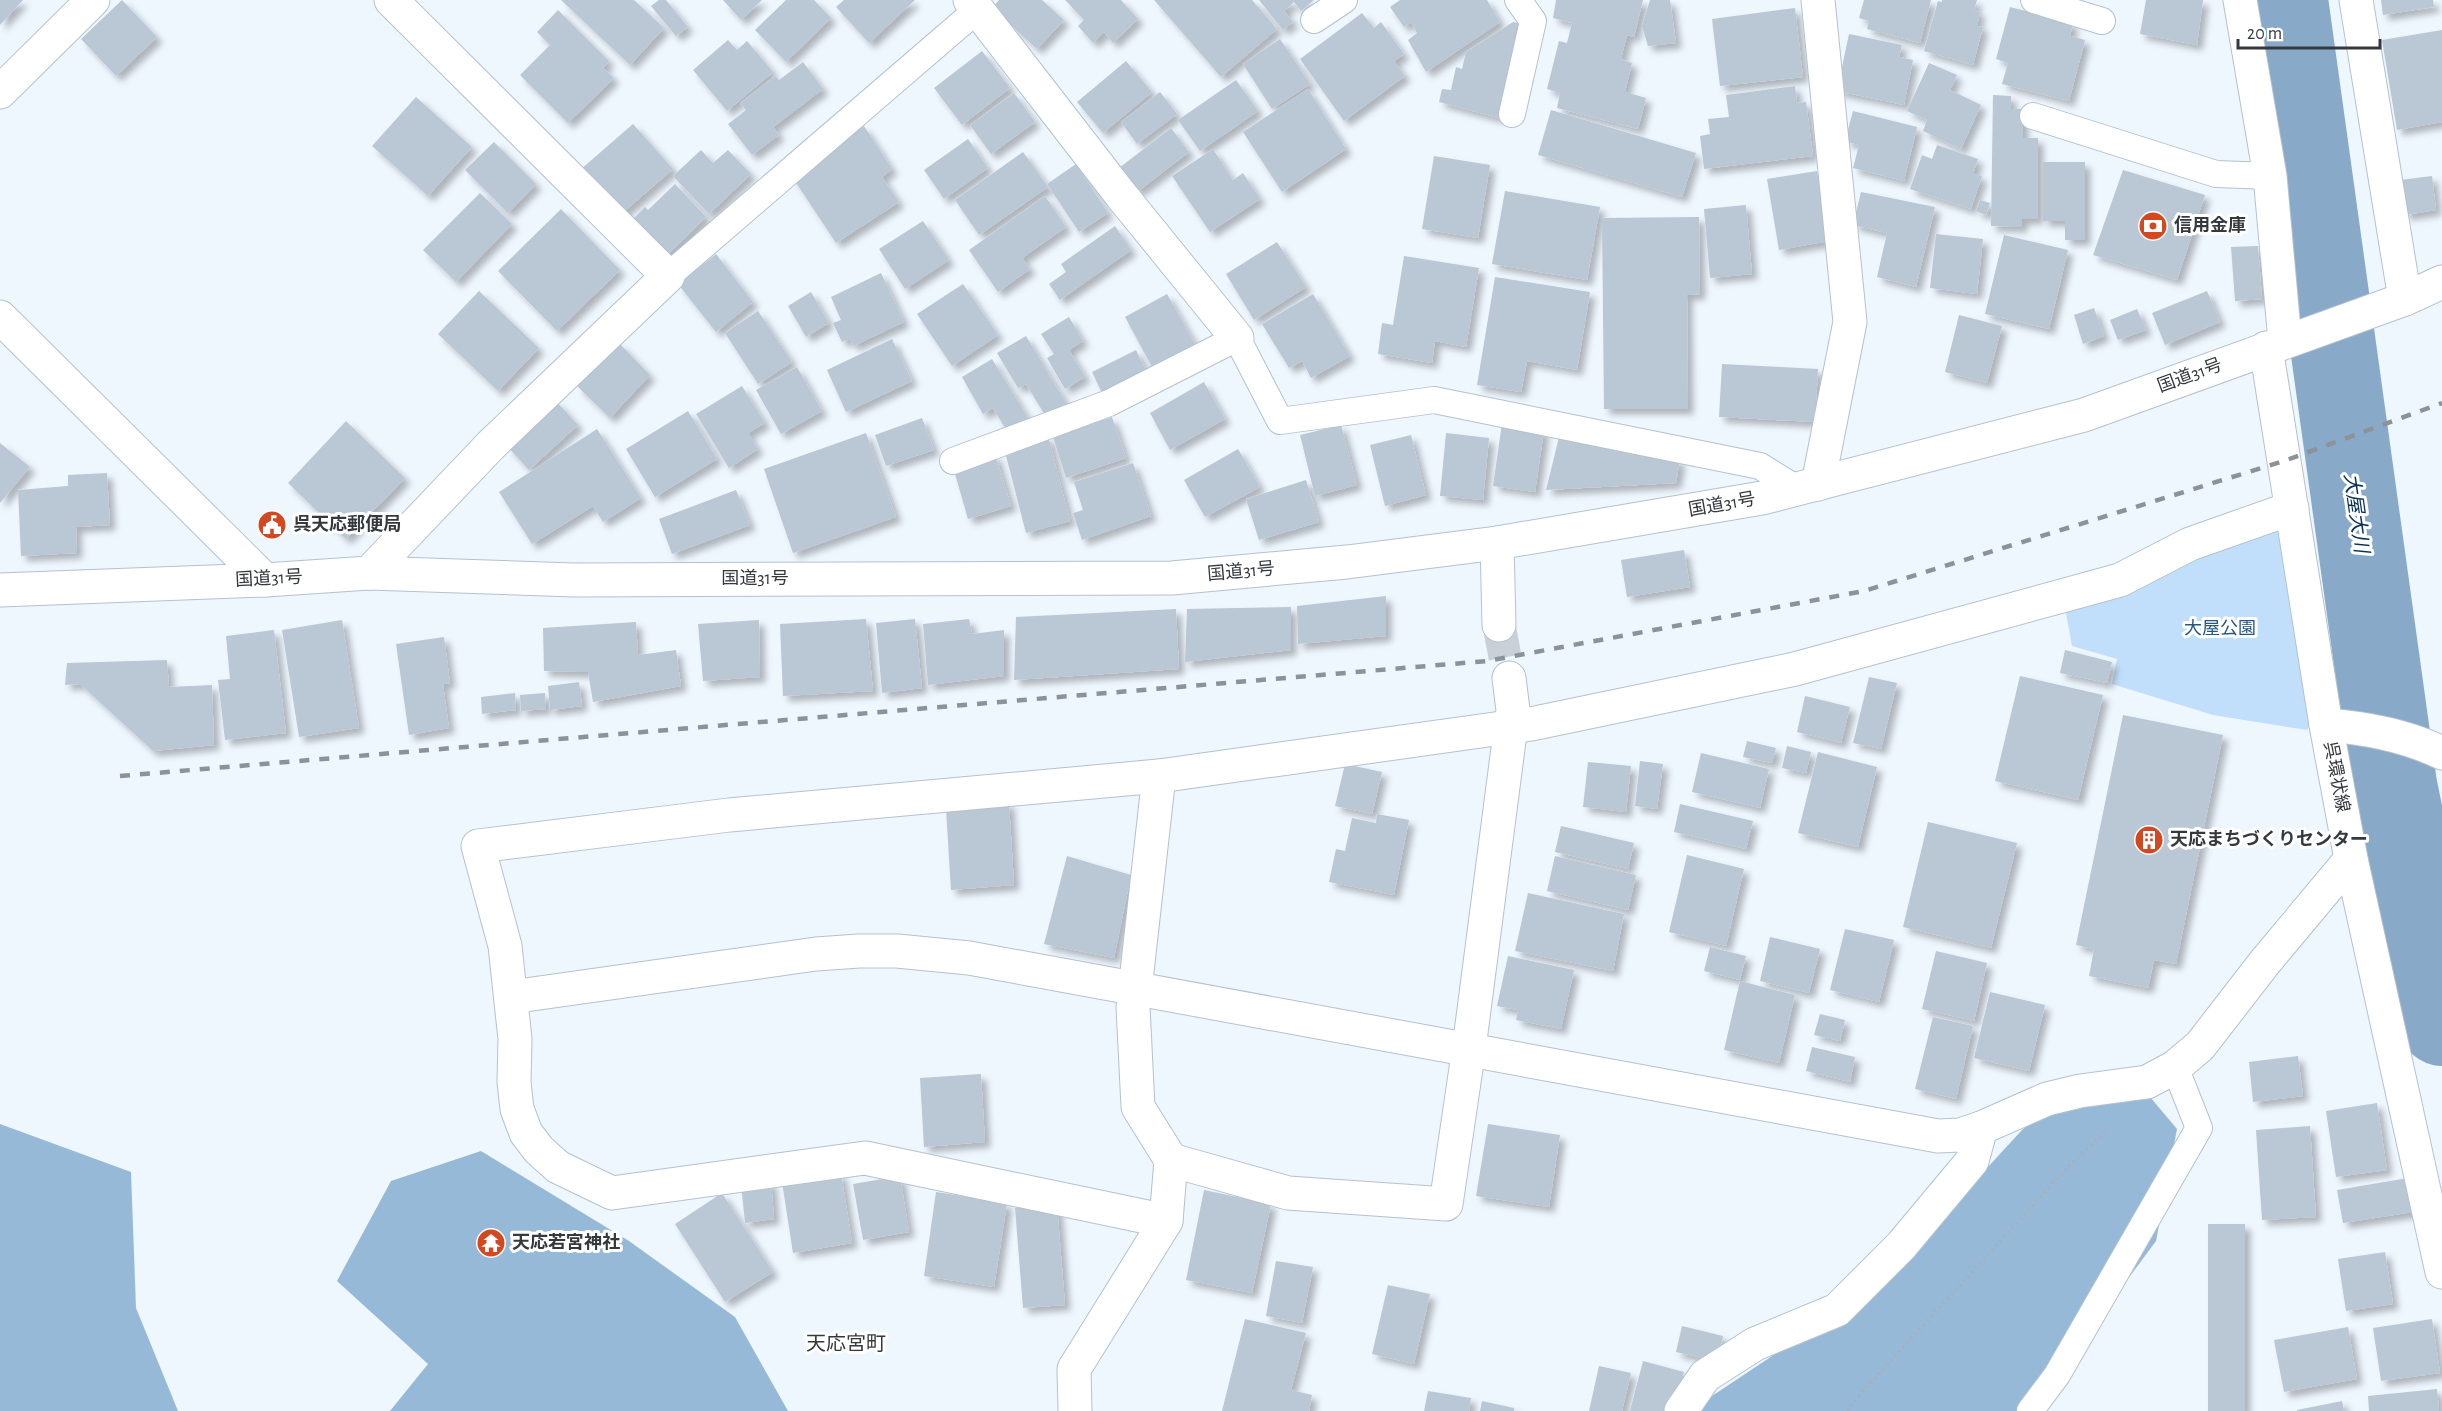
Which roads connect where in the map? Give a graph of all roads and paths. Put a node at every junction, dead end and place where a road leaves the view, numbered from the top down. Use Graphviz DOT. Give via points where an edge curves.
graph roads {
  1 [pos="93,0"];
  2 [pos="391,0"];
  3 [pos="1344,0"];
  4 [pos="1518,0"];
  5 [pos="1818,0"];
  6 [pos="2034,0"];
  7 [pos="2240,0"];
  8 [pos="2356,0"];
  9 [pos="977,3"];
  10 [pos="1314,20"];
  11 [pos="2102,21"];
  12 [pos="0,92"];
  13 [pos="1512,114"];
  14 [pos="2033,116"];
  15 [pos="2270,176"];
  16 [pos="668,276"];
  17 [pos="2442,282"];
  18 [pos="2392,303"];
  19 [pos="2,321"];
  20 [pos="1237,338"];
  21 [pos="2282,343"];
  22 [pos="953,461"];
  23 [pos="1808,487"];
  24 [pos="2292,508"];
  25 [pos="1497,543"];
  26 [pos="369,573"];
  27 [pos="265,580"];
  28 [pos="0,590"];
  29 [pos="1499,625"];
  30 [pos="1509,678"];
  31 [pos="2326,725"];
  32 [pos="1510,728"];
  33 [pos="2431,748"];
  34 [pos="1159,776"];
  35 [pos="2351,860"];
  36 [pos="1135,987"];
  37 [pos="511,997"];
  38 [pos="1469,1048"];
  39 [pos="2175,1067"];
  40 [pos="1981,1128"];
  41 [pos="2109,1129"];
  42 [pos="1171,1160"];
  43 [pos="1166,1221"];
  44 [pos="2442,1272"];
  45 [pos="1075,1411"];
  46 [pos="1681,1411"];
  47 [pos="1848,1411"];
  48 [pos="2030,1411"];
  1 -- 12 [label="main road"];
  2 -- 16 [label="main road"];
  3 -- 10 [label="lane"];
  4 -- 13 [label="lane" via="1533,21"];
  5 -- 23 [label="main road" via="1850,322"];
  6 -- 11 [label="lane"];
  7 -- 15 [label="main road, 呉環状線"];
  8 -- 18 [label="main road"];
  9 -- 16 [label="lane"];
  9 -- 20 [label="main road" via="1120,195"];
  14 -- 15 [label="lane" via="2216,174"];
  15 -- 21 [label="main road, 呉環状線"];
  16 -- 26 [label="main road" via="491,445"];
  17 -- 18 [label="main road, 国道31号"];
  18 -- 21 [label="main road, 国道31号"];
  19 -- 27 [label="main road"];
  20 -- 22 [label="lane" via="1109,403"];
  20 -- 23 [label="lane" via="1280,421 1434,400 1760,465"];
  21 -- 23 [label="main road, 国道31号" via="2084,414"];
  21 -- 24 [label="main road, 呉環状線"];
  23 -- 25 [label="main road, 国道31号"];
  24 -- 31 [label="main road, 呉環状線"];
  24 -- 32 [label="main road" via="2190,544 2120,580 1795,669"];
  25 -- 26 [label="main road, 国道31号" via="1172,579 574,580"];
  25 -- 29 [label="main road"];
  26 -- 27 [label="main road, 国道31号"];
  27 -- 28 [label="main road, 国道31号"];
  30 -- 32 [label="main road" via="1513,710"];
  31 -- 33 [label="main road" via="2366,728"];
  31 -- 35 [label="main road, 呉環状線"];
  32 -- 34 [label="main road"];
  32 -- 38 [label="main road"];
  34 -- 36 [label="main road"];
  34 -- 37 [label="main road" via="741,814 478,846 505,945"];
  35 -- 39 [label="main road" via="2200,1046"];
  35 -- 44 [label="main road, 呉環状線"];
  36 -- 37 [label="main road" via="931,952 859,951"];
  36 -- 38 [label="main road"];
  36 -- 42 [label="main road" via="1138,1107"];
  37 -- 43 [label="main road" via="514,1082 517,1109 526,1133 558,1167 612,1193 865,1158"];
  38 -- 40 [label="main road" via="1938,1136 1960,1136"];
  38 -- 42 [label="main road" via="1446,1204 1288,1193"];
  39 -- 40 [label="main road" via="2147,1082 2048,1099"];
  39 -- 48 [label="lane" via="2199,1128 2057,1375"];
  40 -- 46 [label="main road" via="1972,1161 1901,1246 1837,1310 1755,1344 1705,1376"];
  41 -- 47 [label="path" via="2068,1167"];
  42 -- 43 [label="main road"];
  43 -- 45 [label="main road" via="1074,1369"];
}
